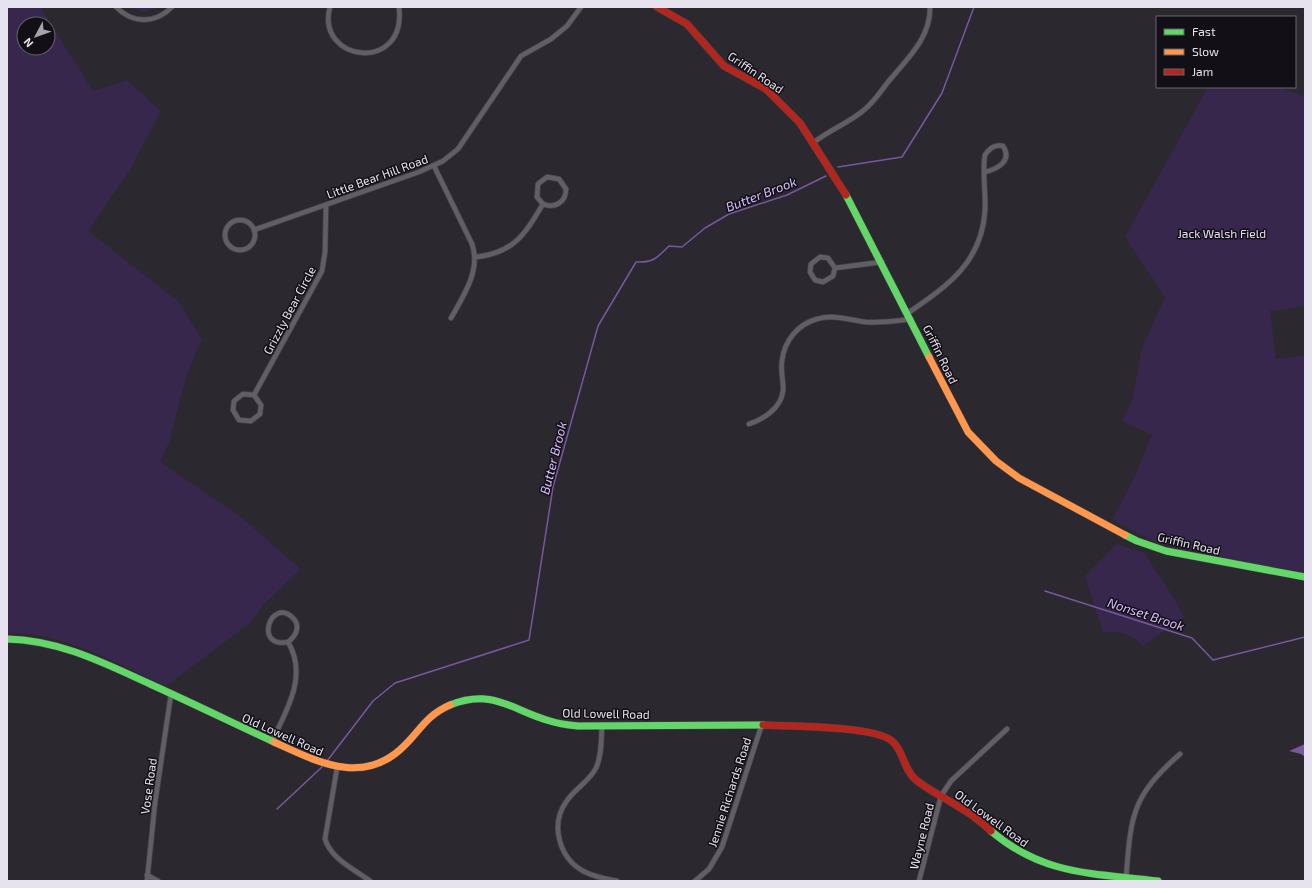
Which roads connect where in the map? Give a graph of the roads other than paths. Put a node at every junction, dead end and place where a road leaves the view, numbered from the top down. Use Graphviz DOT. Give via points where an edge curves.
graph roads {
  1 [pos="116,7"];
  2 [pos="172,7"];
  3 [pos="330,7"];
  4 [pos="399,7"];
  5 [pos="581,7"];
  6 [pos="657,7"];
  7 [pos="930,7"];
  8 [pos="814,143"];
  9 [pos="434,166"];
  10 [pos="985,172"];
  11 [pos="543,204"];
  12 [pos="326,205"];
  13 [pos="254,230"];
  14 [pos="476,257"];
  15 [pos="882,262"];
  16 [pos="835,268"];
  17 [pos="910,316"];
  18 [pos="451,318"];
  19 [pos="254,395"];
  20 [pos="749,424"];
  21 [pos="1305,577"];
  22 [pos="7,639"];
  23 [pos="288,642"];
  24 [pos="171,694"];
  25 [pos="762,724"];
  26 [pos="602,726"];
  27 [pos="1007,729"];
  28 [pos="272,741"];
  29 [pos="1180,754"];
  30 [pos="337,768"];
  31 [pos="941,796"];
  32 [pos="147,875"];
  33 [pos="1126,878"];
  34 [pos="147,881"];
  35 [pos="158,881"];
  36 [pos="370,881"];
  37 [pos="617,881"];
  38 [pos="695,881"];
  39 [pos="919,881"];
  40 [pos="1158,881"];
  1 -- 2 [label="street" via="127,16 140,20 154,19"];
  3 -- 4 [label="street" via="329,24 335,38 350,51 365,54 384,48 394,38 400,24"];
  5 -- 9 [label="street, Little Bear Hill Road" via="567,26 551,39 521,56 464,142 451,156"];
  6 -- 8 [label="street, Griffin Road" via="687,24 724,66 774,95 800,123"];
  7 -- 8 [label="street" via="927,29 917,48 873,101 850,120"];
  8 -- 15 [label="street, Griffin Road"];
  9 -- 12 [label="street, Little Bear Hill Road"];
  9 -- 14 [label="street"];
  10 -- 10 [label="street" via="984,159 987,152 995,146 1003,146 1006,155 1002,165"];
  10 -- 17 [label="street" via="984,220 980,238 972,255 956,277"];
  11 -- 11 [label="street" via="555,206 564,198 566,189 559,179 547,177 538,184 536,194"];
  11 -- 14 [label="street" via="514,244 495,254"];
  12 -- 13 [label="street, Little Bear Hill Road"];
  12 -- 19 [label="street, Grizzly Bear Circle" via="322,272"];
  13 -- 13 [label="street" via="248,222 238,220 226,229 226,239 235,249 245,249 255,239"];
  14 -- 18 [label="street" via="467,287"];
  15 -- 16 [label="street"];
  15 -- 17 [label="street, Griffin Road"];
  16 -- 16 [label="street" via="831,278 823,282 813,278 810,269 812,261 820,257 828,258"];
  17 -- 20 [label="street" via="874,322 829,317 816,319 801,326 790,337 783,353 781,399 769,413"];
  17 -- 21 [label="street, Griffin Road" via="968,432 996,461 1019,478 1115,531 1154,547"];
  19 -- 19 [label="street" via="246,393 236,399 233,410 240,420 251,421 260,414 261,405"];
  22 -- 24 [label="street, Old Lowell Road" via="31,640 73,651"];
  23 -- 23 [label="street" via="274,640 268,633 270,620 278,614 287,614 295,621 297,630"];
  23 -- 28 [label="street" via="295,657 296,682 292,699"];
  24 -- 28 [label="street, Old Lowell Road"];
  24 -- 32 [label="street, Vose Road"];
  25 -- 26 [label="street, Old Lowell Road"];
  25 -- 31 [label="street, Old Lowell Road" via="852,730 886,736 896,744 907,770 914,778"];
  25 -- 38 [label="street, Jennie Richards Road" via="722,847 709,869"];
  26 -- 30 [label="street, Old Lowell Road" via="559,723 543,719 498,699 472,699 440,710 428,718 403,747 376,764 359,769"];
  26 -- 37 [label="street" via="600,755 596,766 591,776 564,803 559,818 558,834 562,849 577,868 591,875"];
  27 -- 31 [label="street" via="951,781"];
  28 -- 30 [label="street, Old Lowell Road"];
  29 -- 33 [label="street" via="1152,782 1137,804 1131,823"];
  30 -- 36 [label="street" via="325,839 327,846 335,856"];
  31 -- 33 [label="street, Old Lowell Road" via="1033,860 1079,872"];
  31 -- 39 [label="street, Wayne Road"];
  32 -- 34 [label="street, Vose Road"];
  32 -- 35 [label="street"];
  33 -- 40 [label="street, Old Lowell Road"];
}
